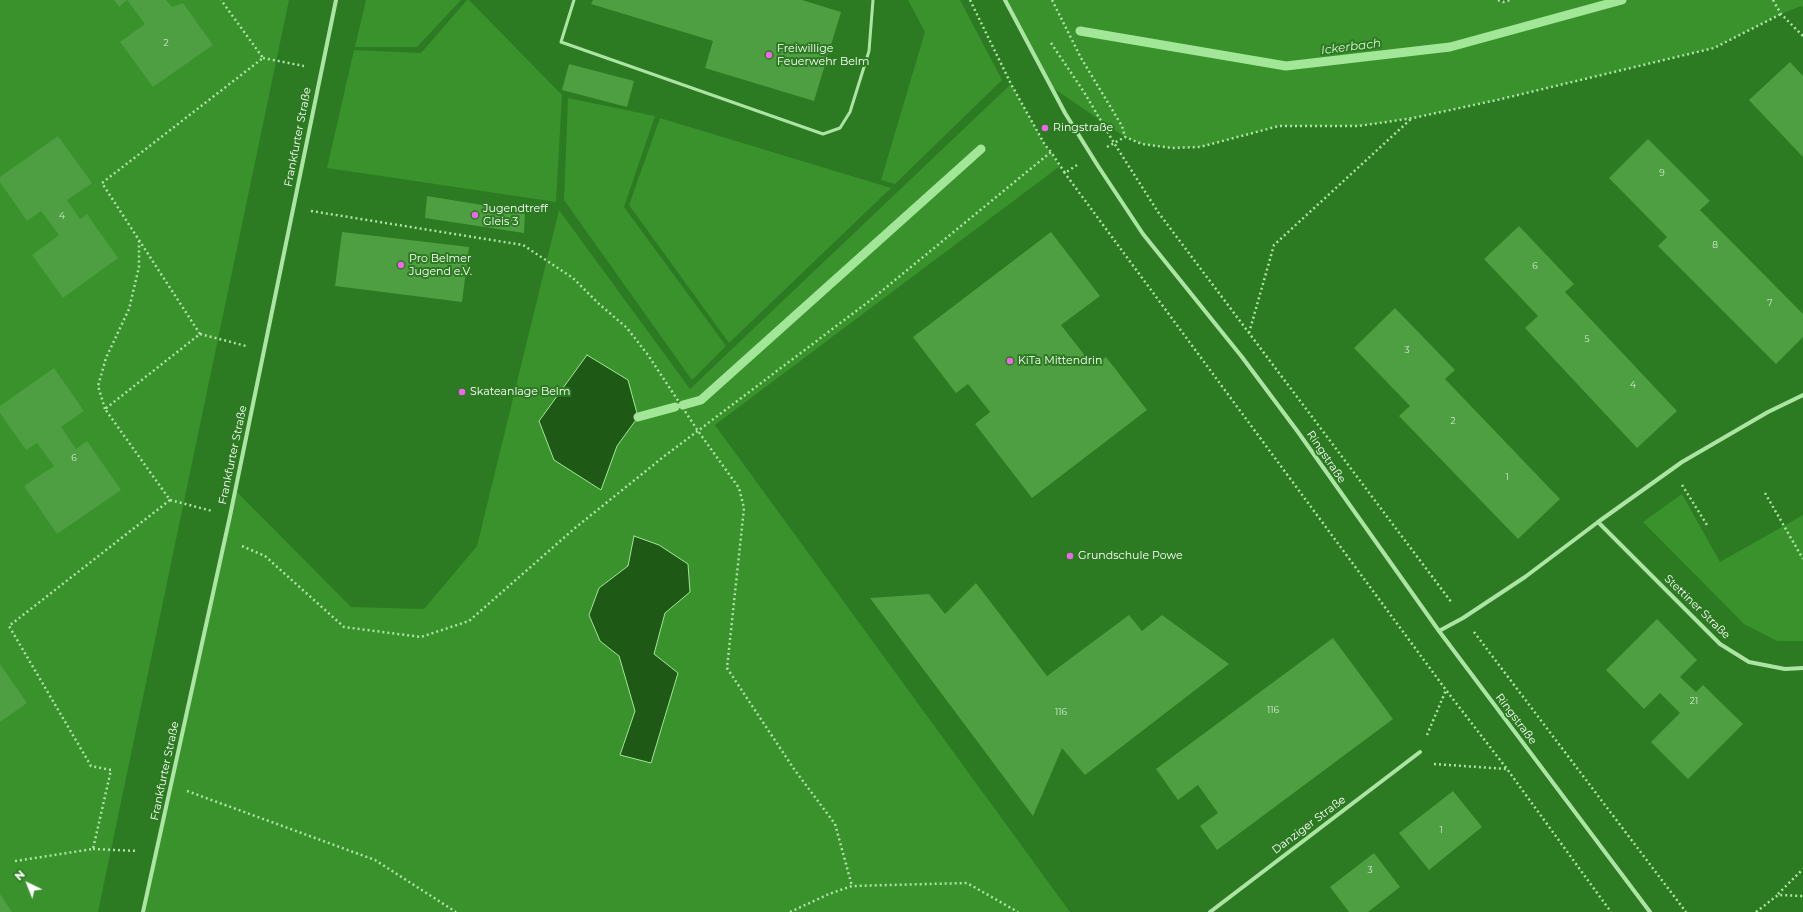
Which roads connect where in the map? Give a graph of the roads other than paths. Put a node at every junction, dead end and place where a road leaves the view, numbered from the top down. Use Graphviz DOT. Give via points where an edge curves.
graph roads {
  1 [pos="336,0"];
  2 [pos="574,0"];
  3 [pos="873,0"];
  4 [pos="1005,0"];
  5 [pos="1803,395"];
  6 [pos="1598,522"];
  7 [pos="1438,631"];
  8 [pos="1803,668"];
  9 [pos="1420,752"];
  10 [pos="143,912"];
  11 [pos="1210,912"];
  12 [pos="1650,912"];
  1 -- 10 [label="street, Frankfurter Straße" via="225,540"];
  2 -- 3 [label="lane" via="561,42 823,134 840,128 850,112 869,51"];
  4 -- 7 [label="street, Ringstraße" via="1050,86 1143,234 1242,356"];
  5 -- 6 [label="street" via="1768,412 1673,469"];
  6 -- 7 [label="street" via="1525,577 1463,618"];
  6 -- 8 [label="street, Stettiner Straße" via="1720,644 1749,662 1785,669"];
  7 -- 12 [label="street, Ringstraße"];
  9 -- 11 [label="street, Danziger Straße"];
}
